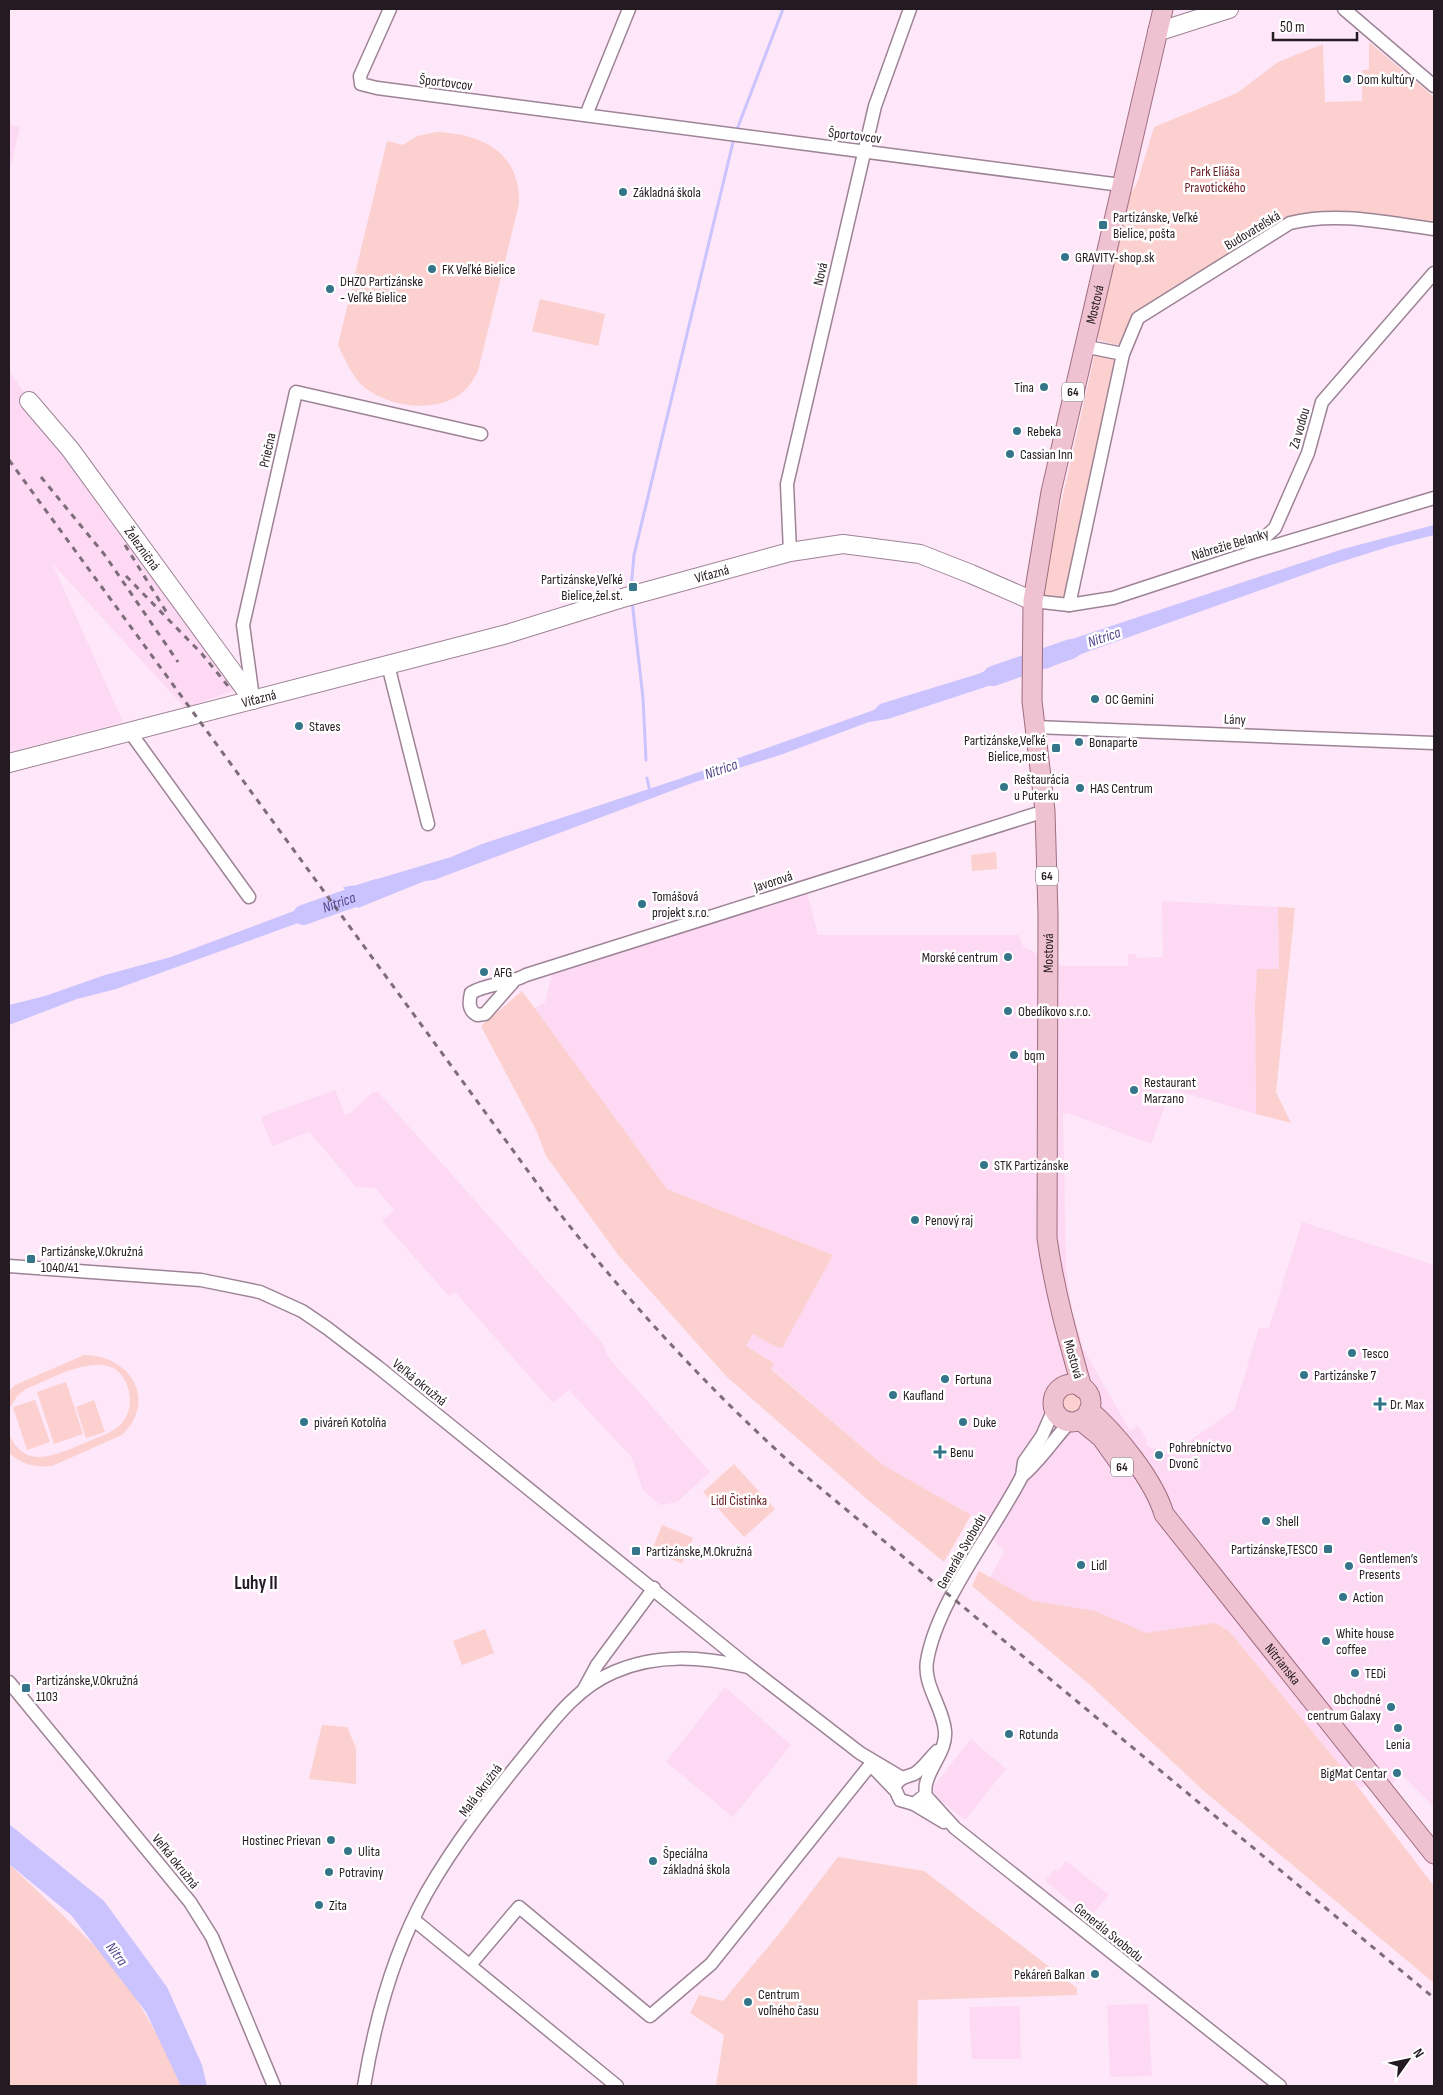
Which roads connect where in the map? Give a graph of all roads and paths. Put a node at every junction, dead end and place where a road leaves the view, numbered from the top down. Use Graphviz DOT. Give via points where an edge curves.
graph roads {
  1 [pos="390,9"];
  2 [pos="629,9"];
  3 [pos="910,9"];
  4 [pos="1163,9"];
  5 [pos="1229,9"];
  6 [pos="1344,9"];
  7 [pos="1157,32"];
  8 [pos="1434,86"];
  9 [pos="586,115"];
  10 [pos="864,152"];
  11 [pos="1121,184"];
  12 [pos="1434,230"];
  13 [pos="1434,273"];
  14 [pos="1083,346"];
  15 [pos="1123,354"];
  16 [pos="29,401"];
  17 [pos="481,434"];
  18 [pos="1434,498"];
  19 [pos="790,552"];
  20 [pos="1246,554"];
  21 [pos="1033,601"];
  22 [pos="1069,605"];
  23 [pos="388,665"];
  24 [pos="253,700"];
  25 [pos="1035,727"];
  26 [pos="130,732"];
  27 [pos="1434,743"];
  28 [pos="9,763"];
  29 [pos="1044,811"];
  30 [pos="428,824"];
  31 [pos="249,897"];
  32 [pos="513,982"];
  33 [pos="9,1266"];
  34 [pos="1074,1387"];
  35 [pos="1054,1409"];
  36 [pos="1080,1417"];
  37 [pos="1022,1476"];
  38 [pos="654,1588"];
  39 [pos="750,1668"];
  40 [pos="9,1682"];
  41 [pos="584,1689"];
  42 [pos="944,1738"];
  43 [pos="860,1752"];
  44 [pos="870,1764"];
  45 [pos="907,1776"];
  46 [pos="925,1790"];
  47 [pos="896,1791"];
  48 [pos="914,1804"];
  49 [pos="955,1828"];
  50 [pos="1434,1854"];
  51 [pos="414,1920"];
  52 [pos="470,1966"];
  53 [pos="274,2086"];
  54 [pos="364,2086"];
  55 [pos="617,2086"];
  56 [pos="1280,2086"];
  1 -- 9 [label="street, Športovcov" via="360,76 361,84"];
  2 -- 9 [label="street"];
  3 -- 10 [label="street, Nová" via="875,106"];
  4 -- 7 [label="main road, Mostová / 64"];
  5 -- 7 [label="main road"];
  6 -- 8 [label="street"];
  7 -- 11 [label="main road, Mostová / 64"];
  9 -- 10 [label="street, Športovcov"];
  10 -- 11 [label="street, Športovcov"];
  10 -- 19 [label="street, Nová" via="787,484"];
  11 -- 14 [label="main road, Mostová / 64"];
  12 -- 15 [label="street, Budovateľská" via="1362,219 1310,218 1290,223 1138,318"];
  13 -- 20 [label="street, Za vodou" via="1322,402 1308,453 1275,528"];
  14 -- 15 [label="street"];
  14 -- 21 [label="main road, Mostová / 64" via="1047,508"];
  15 -- 22 [label="street, Budovateľská"];
  16 -- 24 [label="main road, Železničná" via="70,450"];
  17 -- 24 [label="street, Priečna" via="296,392 244,625"];
  18 -- 20 [label="street, Nábrežie Belanky"];
  19 -- 21 [label="main road, Víťazná" via="843,544 920,554"];
  19 -- 23 [label="main road, Víťazná"];
  20 -- 22 [label="street, Nábrežie Belanky" via="1113,598"];
  21 -- 22 [label="street, Nábrežie Belanky"];
  21 -- 25 [label="main road, Mostová / 64"];
  23 -- 24 [label="main road, Víťazná"];
  23 -- 30 [label="street"];
  24 -- 26 [label="main road, Víťazná"];
  25 -- 27 [label="street, Lány"];
  25 -- 29 [label="main road, Mostová / 64"];
  26 -- 28 [label="main road, Víťazná"];
  26 -- 31 [label="street"];
  29 -- 32 [label="street, Javorová" via="526,975"];
  29 -- 34 [label="main road, Mostová / 64" via="1048,915 1047,1238 1066,1328"];
  33 -- 38 [label="street, Veľká okružná" via="201,1280 260,1292 302,1311 378,1367"];
  34 -- 35 [label="main road" via="1055,1395"];
  34 -- 36 [label="main road, 64" via="1089,1397"];
  35 -- 36 [label="main road, 64" via="1060,1418"];
  35 -- 37 [label="street, Generála Svobodu" via="1042,1436 1024,1462"];
  36 -- 37 [label="street, Generála Svobodu" via="1051,1442 1038,1463"];
  36 -- 50 [label="main road, Nitrianska / 64" via="1112,1430 1154,1490 1164,1514"];
  37 -- 42 [label="street, Generála Svobodu" via="951,1598 930,1643 926,1664"];
  38 -- 39 [label="street, Veľká okružná"];
  38 -- 41 [label="street, Malá okružná" via="598,1664"];
  39 -- 41 [label="street, Malá okružná" via="711,1659 654,1660 612,1673"];
  39 -- 43 [label="street"];
  40 -- 53 [label="street, Veľká okružná" via="190,1902 212,1937"];
  41 -- 51 [label="street, Malá okružná" via="566,1705 485,1806 436,1878"];
  42 -- 45 [label="street"];
  42 -- 46 [label="street"];
  43 -- 44 [label="street"];
  43 -- 45 [label="street"];
  44 -- 47 [label="street"];
  44 -- 52 [label="street" via="711,1964 650,2016 519,1908"];
  45 -- 46 [label="street" via="920,1778"];
  45 -- 47 [label="street"];
  46 -- 48 [label="street"];
  46 -- 49 [label="street, Generála Svobodu"];
  47 -- 48 [label="street" via="900,1800"];
  48 -- 49 [label="street"];
  49 -- 56 [label="street, Generála Svobodu"];
  51 -- 52 [label="street"];
  51 -- 54 [label="street, Malá okružná" via="380,2011"];
  52 -- 55 [label="street"];
}
